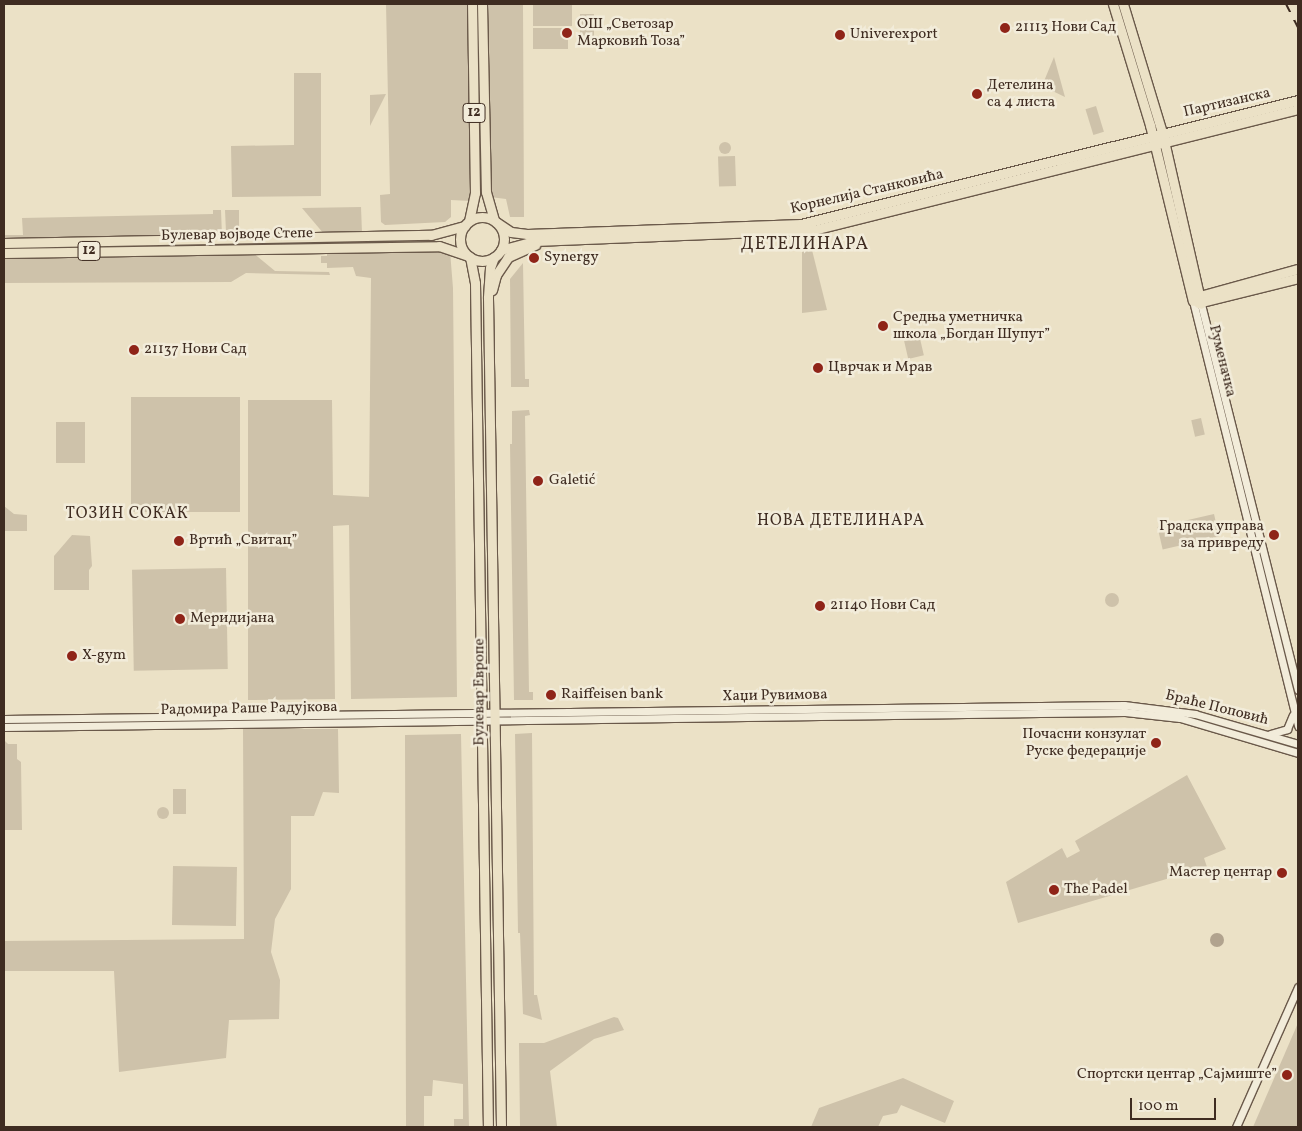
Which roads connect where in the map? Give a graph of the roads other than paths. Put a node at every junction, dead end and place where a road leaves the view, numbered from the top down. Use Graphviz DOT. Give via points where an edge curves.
graph roads {
  1 [pos="472,4"];
  2 [pos="482,4"];
  3 [pos="1113,4"];
  4 [pos="1123,4"];
  5 [pos="1298,100"];
  6 [pos="1298,109"];
  7 [pos="1162,132"];
  8 [pos="1152,135"];
  9 [pos="1164,143"];
  10 [pos="1154,145"];
  11 [pos="495,221"];
  12 [pos="467,224"];
  13 [pos="549,241"];
  14 [pos="4,243"];
  15 [pos="4,253"];
  16 [pos="498,254"];
  17 [pos="469,256"];
  18 [pos="1298,269"];
  19 [pos="1298,278"];
  20 [pos="1198,300"];
  21 [pos="489,338"];
  22 [pos="1298,690"];
  23 [pos="1070,708"];
  24 [pos="495,712"];
  25 [pos="1294,712"];
  26 [pos="481,717"];
  27 [pos="4,719"];
  28 [pos="494,722"];
  29 [pos="4,726"];
  30 [pos="1298,726"];
  31 [pos="1268,734"];
  32 [pos="1298,744"];
  33 [pos="1298,752"];
  34 [pos="1298,988"];
  35 [pos="1238,1126"];
  36 [pos="488,1127"];
  37 [pos="500,1127"];
  1 -- 12 [label="main road, 12" via="475,192"];
  2 -- 11 [label="main road, 12" via="486,192"];
  3 -- 8 [label="main road, Руменачка"];
  4 -- 7 [label="main road, Руменачка"];
  5 -- 7 [label="main road, Партизанска"];
  6 -- 9 [label="main road, Партизанска"];
  7 -- 8 [label="main road, Партизанска"];
  7 -- 9 [label="main road, Руменачка"];
  8 -- 10 [label="main road, Руменачка"];
  8 -- 11 [label="main road, Корнелија Станковића" via="801,224 527,234 511,232"];
  9 -- 10 [label="main road, Партизанска"];
  9 -- 20 [label="main road, Руменачка"];
  10 -- 13 [label="main road, Корнелија Станковића" via="813,230"];
  10 -- 20 [label="main road, Руменачка"];
  11 -- 12 [label="main road, 12" via="482,217"];
  11 -- 16 [label="main road, 12" via="504,235"];
  12 -- 14 [label="main road, Булевар војводе Степе / 12" via="431,236"];
  12 -- 17 [label="main road, 12" via="461,243"];
  13 -- 16 [label="main road, Корнелија Станковића" via="517,244"];
  13 -- 21 [label="main road" via="517,252 502,265 493,283"];
  15 -- 17 [label="main road, Булевар војводе Степе / 12" via="439,246"];
  16 -- 17 [label="main road, 12" via="482,261"];
  16 -- 21 [label="main road, Булевар Европе" via="488,279"];
  17 -- 26 [label="main road, Булевар Европе" via="475,283"];
  18 -- 20 [label="main road"];
  19 -- 20 [label="main road"];
  20 -- 22 [label="street, Руменачка"];
  20 -- 25 [label="street, Руменачка"];
  21 -- 24 [label="main road, Булевар Европе"];
  23 -- 24 [label="street, Хаџи Рувимова"];
  23 -- 28 [label="street, Хаџи Рувимова"];
  23 -- 31 [label="street, Браће Поповић" via="1172,709"];
  23 -- 33 [label="street, Браће Поповић" via="1171,716"];
  24 -- 26 [label="street, Хаџи Рувимова"];
  24 -- 28 [label="main road, Булевар Европе"];
  25 -- 30 [label="street, Руменачка"];
  25 -- 31 [label="street" via="1287,729"];
  26 -- 27 [label="street, Радомира Раше Радујкова"];
  26 -- 28 [label="street, Радомира Раше Радујкова"];
  26 -- 29 [label="street, Радомира Раше Радујкова"];
  26 -- 36 [label="main road, Булевар Европе"];
  28 -- 37 [label="main road, Булевар Европе"];
  31 -- 32 [label="street, Браће Поповић"];
  34 -- 35 [label="street"];
}
